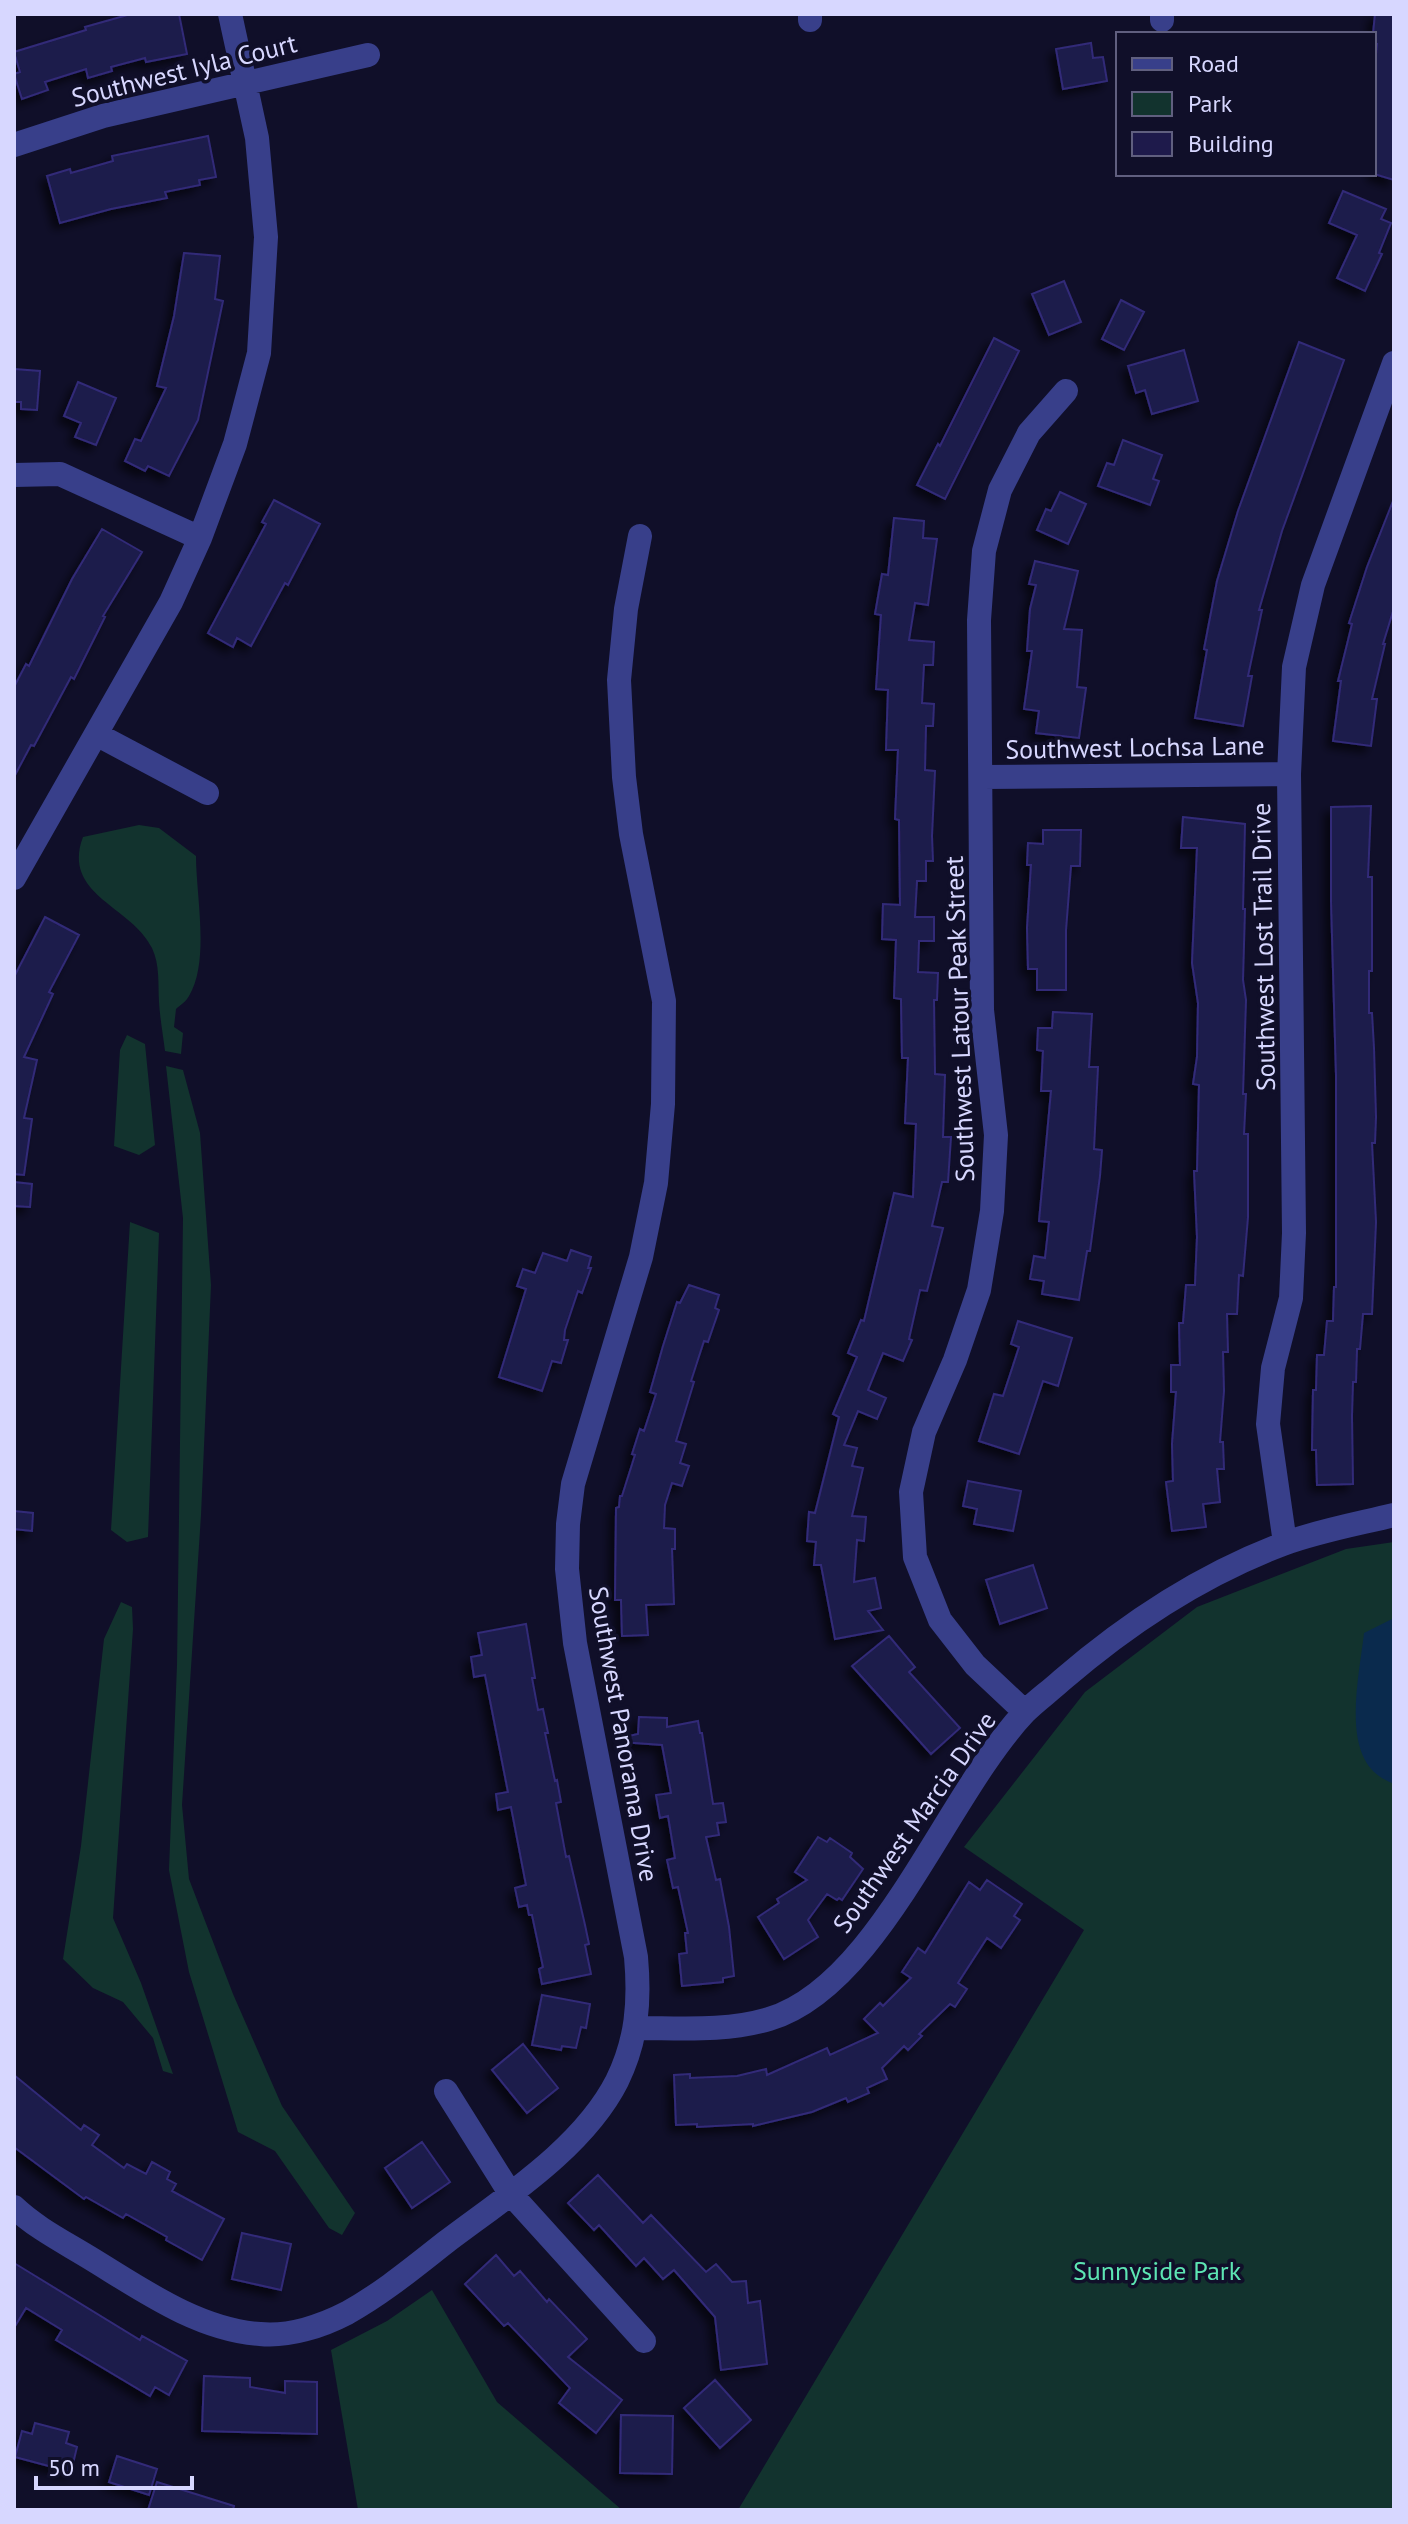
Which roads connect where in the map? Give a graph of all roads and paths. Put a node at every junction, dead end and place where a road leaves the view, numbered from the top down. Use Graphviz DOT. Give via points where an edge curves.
graph roads {
  1 [pos="230,14"];
  2 [pos="368,55"];
  3 [pos="247,83"];
  4 [pos="14,145"];
  5 [pos="1394,363"];
  6 [pos="1066,391"];
  7 [pos="1388,400"];
  8 [pos="14,475"];
  9 [pos="640,536"];
  10 [pos="200,538"];
  11 [pos="96,734"];
  12 [pos="1289,774"];
  13 [pos="982,777"];
  14 [pos="207,793"];
  15 [pos="16,869"];
  16 [pos="1394,1515"];
  17 [pos="1285,1543"];
  18 [pos="1025,1712"];
  19 [pos="636,2028"];
  20 [pos="446,2091"];
  21 [pos="510,2193"];
  22 [pos="14,2207"];
  23 [pos="644,2341"];
  1 -- 3 [label="street"];
  2 -- 3 [label="street, Southwest Iyla Court"];
  3 -- 4 [label="street, Southwest Iyla Court" via="103,116"];
  3 -- 10 [label="street" via="266,237 259,353 235,444"];
  5 -- 7 [label="street, Southwest Lost Trail Drive"];
  6 -- 13 [label="street, Southwest Latour Peak Street" via="1029,433 1000,490 984,551 979,620"];
  7 -- 12 [label="street, Southwest Lost Trail Drive" via="1313,585 1294,667"];
  8 -- 10 [label="street" via="60,474"];
  9 -- 19 [label="street, Southwest Panorama Drive" via="619,680 631,834 664,1001 663,1104 656,1183 641,1257 573,1484 567,1569 578,1659 636,1957"];
  10 -- 11 [label="street" via="171,602"];
  11 -- 14 [label="street"];
  11 -- 15 [label="street"];
  12 -- 13 [label="street, Southwest Lochsa Lane"];
  12 -- 17 [label="street, Southwest Lost Trail Drive" via="1294,1233 1291,1298 1273,1368 1268,1424"];
  13 -- 18 [label="street, Southwest Latour Peak Street" via="982,1010 996,1135 992,1211 979,1290 924,1432 911,1492 915,1557 940,1620 975,1665"];
  16 -- 17 [label="street, Southwest Marcia Drive"];
  17 -- 18 [label="street, Southwest Marcia Drive" via="1217,1573 1153,1610"];
  18 -- 19 [label="street, Southwest Marcia Drive" via="977,1774 870,1940 830,1985 769,2019 713,2029"];
  19 -- 21 [label="street, Southwest Panorama Drive" via="617,2082 602,2104 575,2139"];
  20 -- 21 [label="street"];
  21 -- 22 [label="street, Southwest Panorama Drive" via="344,2314 303,2331 261,2334 215,2325 158,2299"];
  21 -- 23 [label="street"];
}
